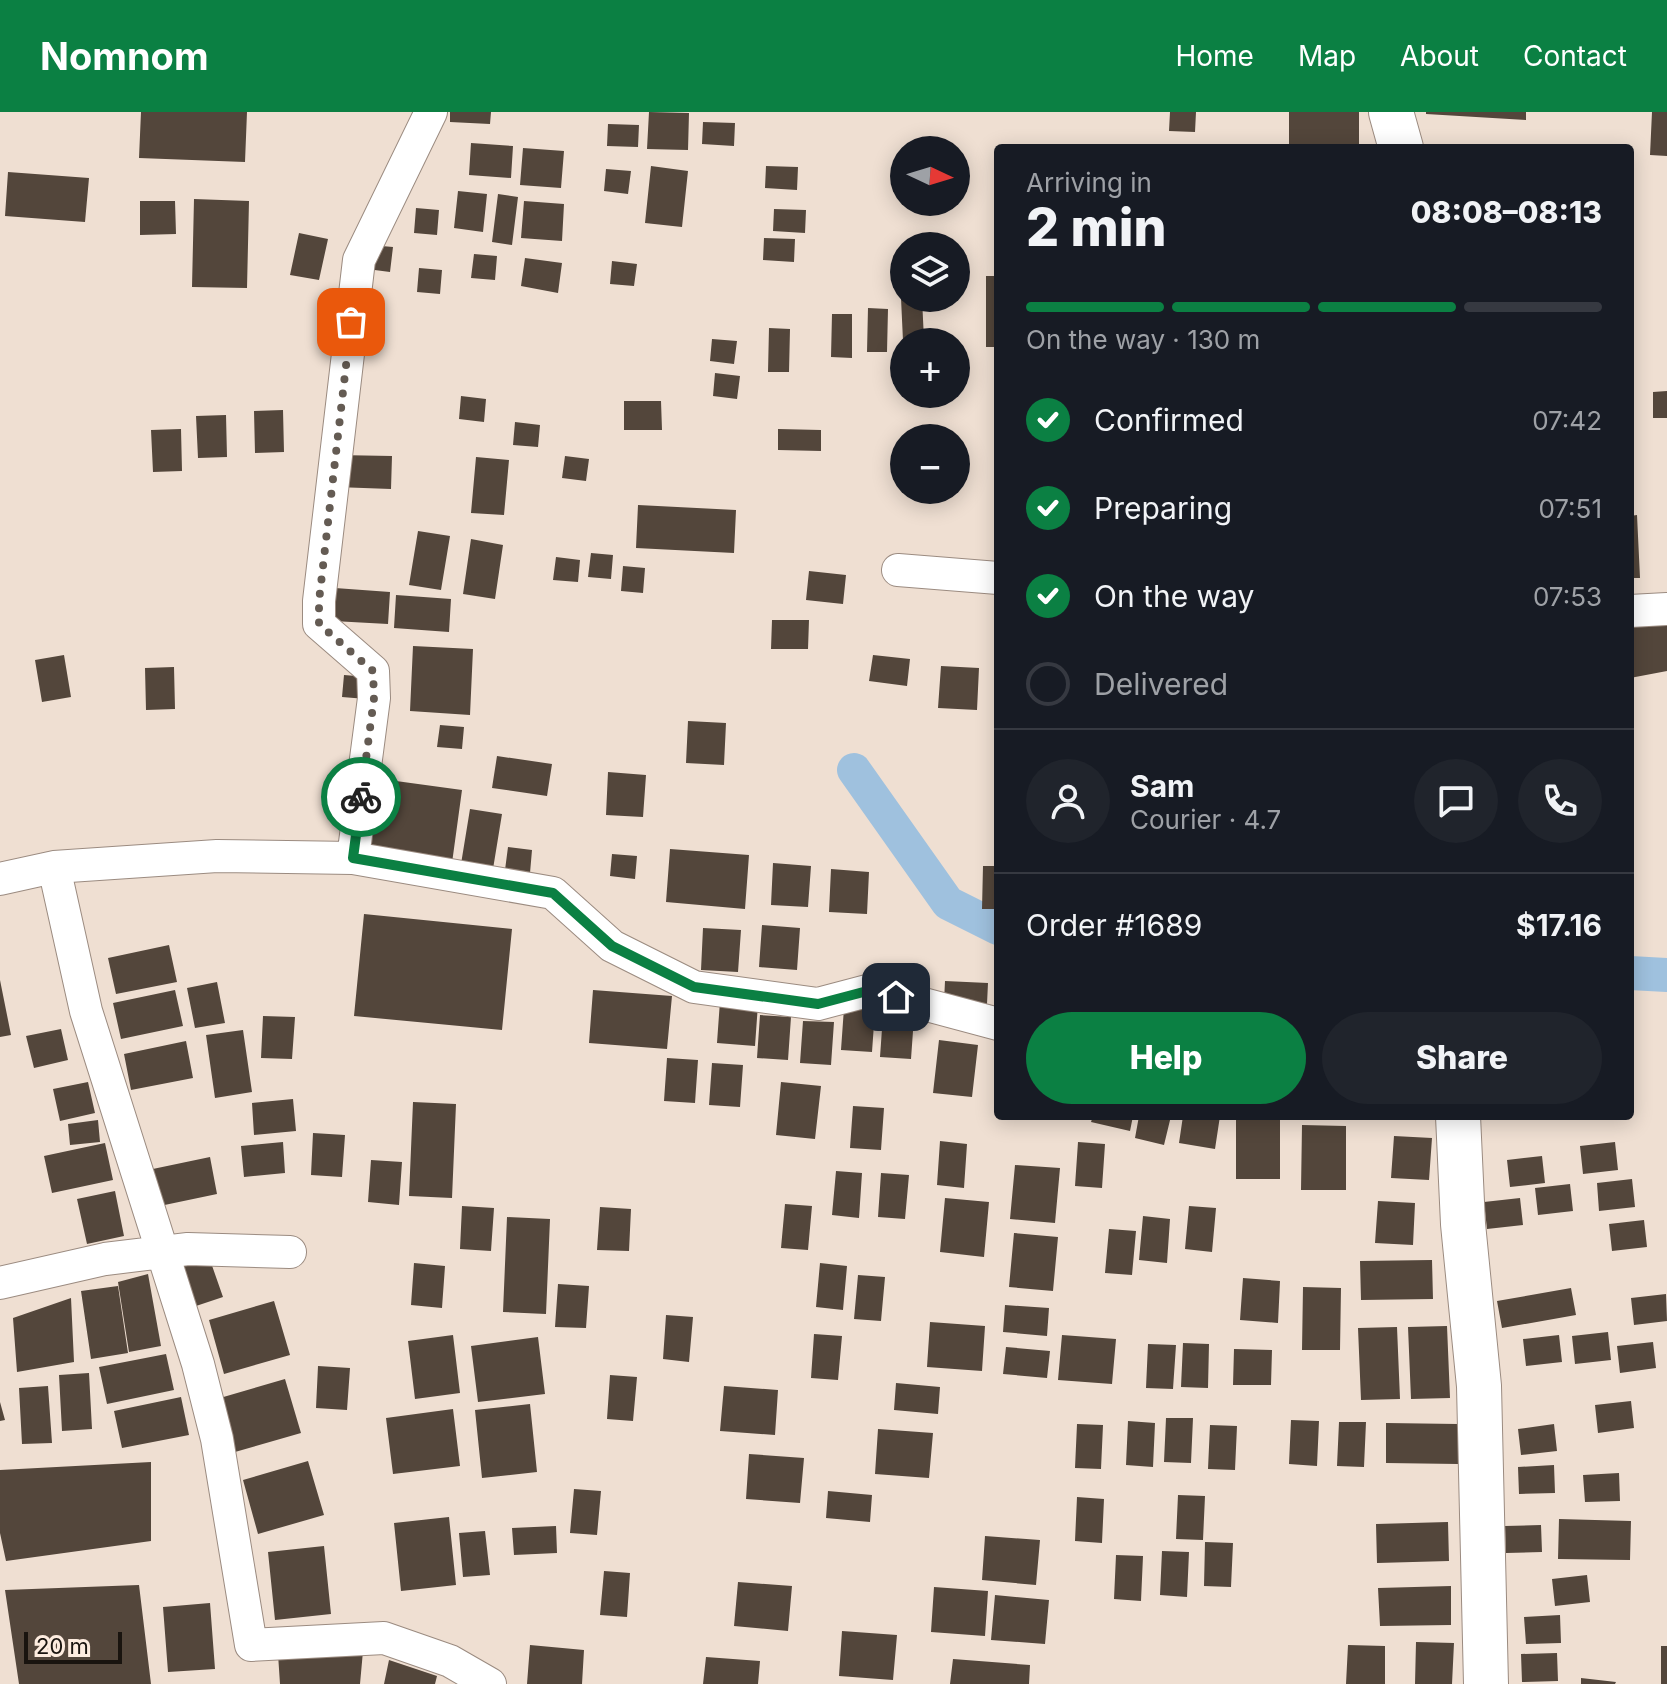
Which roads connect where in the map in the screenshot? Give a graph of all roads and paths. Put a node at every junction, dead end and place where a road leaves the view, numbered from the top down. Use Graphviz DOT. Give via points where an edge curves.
graph roads {
  1 [pos="431,112"];
  2 [pos="1391,112"];
  3 [pos="1400,144"];
  4 [pos="898,570"];
  5 [pos="994,578"];
  6 [pos="1667,609"];
  7 [pos="1634,611"];
  8 [pos="353,858"];
  9 [pos="54,867"];
  10 [pos="0,879"];
  11 [pos="994,1023"];
  12 [pos="1458,1120"];
  13 [pos="161,1252"];
  14 [pos="290,1252"];
  15 [pos="0,1283"];
  16 [pos="490,1684"];
  17 [pos="1486,1684"];
  1 -- 8 [label="street" via="359,260 319,601 319,624 373,671"];
  2 -- 3 [label="street"];
  4 -- 5 [label="street"];
  6 -- 7 [label="street"];
  8 -- 9 [label="street" via="217,856"];
  8 -- 11 [label="street" via="553,893 612,946 694,987 818,1004 871,990"];
  9 -- 10 [label="street"];
  9 -- 13 [label="street" via="86,1011"];
  12 -- 17 [label="street" via="1479,1386"];
  13 -- 14 [label="street"];
  13 -- 15 [label="street"];
  13 -- 16 [label="street" via="217,1439 251,1645 384,1638 450,1661"];
}
